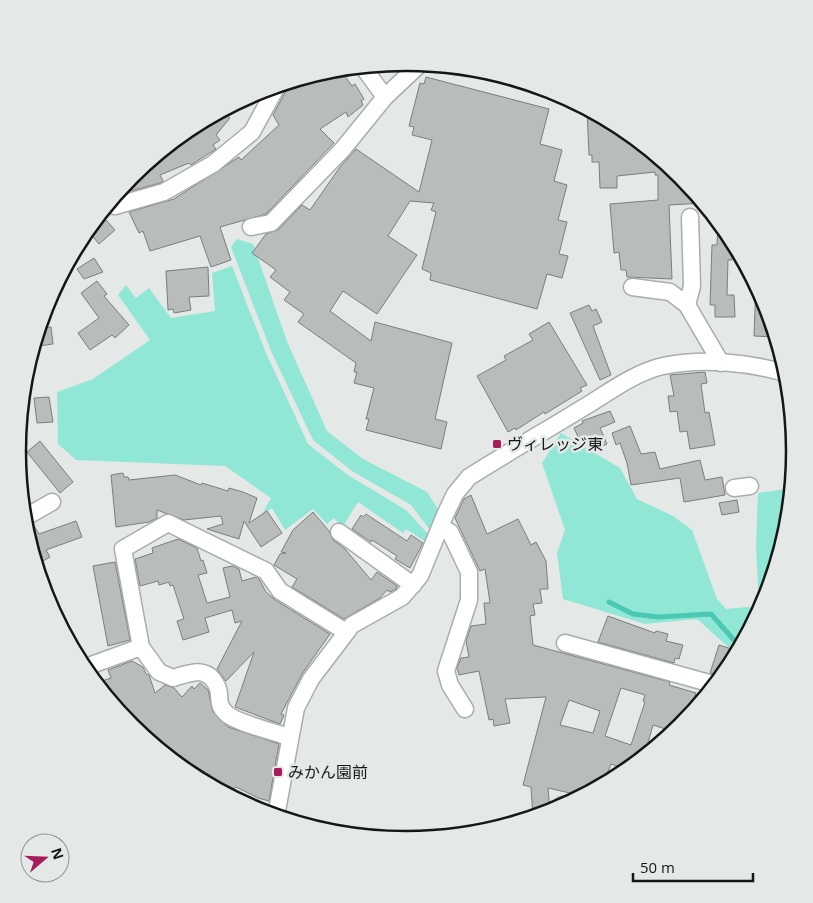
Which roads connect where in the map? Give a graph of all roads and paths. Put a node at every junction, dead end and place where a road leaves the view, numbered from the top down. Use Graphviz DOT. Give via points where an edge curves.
graph roads {
  1 [pos="412,71"];
  2 [pos="368,74"];
  3 [pos="272,96"];
  4 [pos="385,97"];
  5 [pos="117,205"];
  6 [pos="690,217"];
  7 [pos="251,227"];
  8 [pos="632,288"];
  9 [pos="687,305"];
  10 [pos="721,363"];
  11 [pos="778,372"];
  12 [pos="52,502"];
  13 [pos="32,513"];
  14 [pos="441,526"];
  15 [pos="339,532"];
  16 [pos="413,585"];
  17 [pos="346,632"];
  18 [pos="565,643"];
  19 [pos="141,648"];
  20 [pos="92,665"];
  21 [pos="708,683"];
  22 [pos="465,709"];
  23 [pos="289,737"];
  24 [pos="277,809"];
  1 -- 4 [label="street"];
  2 -- 4 [label="street"];
  3 -- 5 [label="street" via="252,132 213,164 164,192"];
  4 -- 7 [label="street" via="342,150 270,223"];
  6 -- 9 [label="street" via="692,286"];
  8 -- 9 [label="street" via="670,292"];
  9 -- 10 [label="street"];
  10 -- 11 [label="street"];
  10 -- 14 [label="street" via="687,362 661,367 621,385 469,477 455,494"];
  12 -- 13 [label="street"];
  14 -- 16 [label="street"];
  14 -- 22 [label="street" via="450,532 469,572 469,600 446,671 450,685"];
  15 -- 16 [label="street"];
  16 -- 17 [label="street" via="402,597 364,617"];
  17 -- 19 [label="street" via="280,591 266,571 168,523 123,549"];
  17 -- 23 [label="street" via="311,679 296,708"];
  18 -- 21 [label="street"];
  19 -- 20 [label="street"];
  19 -- 23 [label="street" via="159,672 173,678 198,671 205,673 217,686 218,703 227,715"];
  23 -- 24 [label="street"];
}
